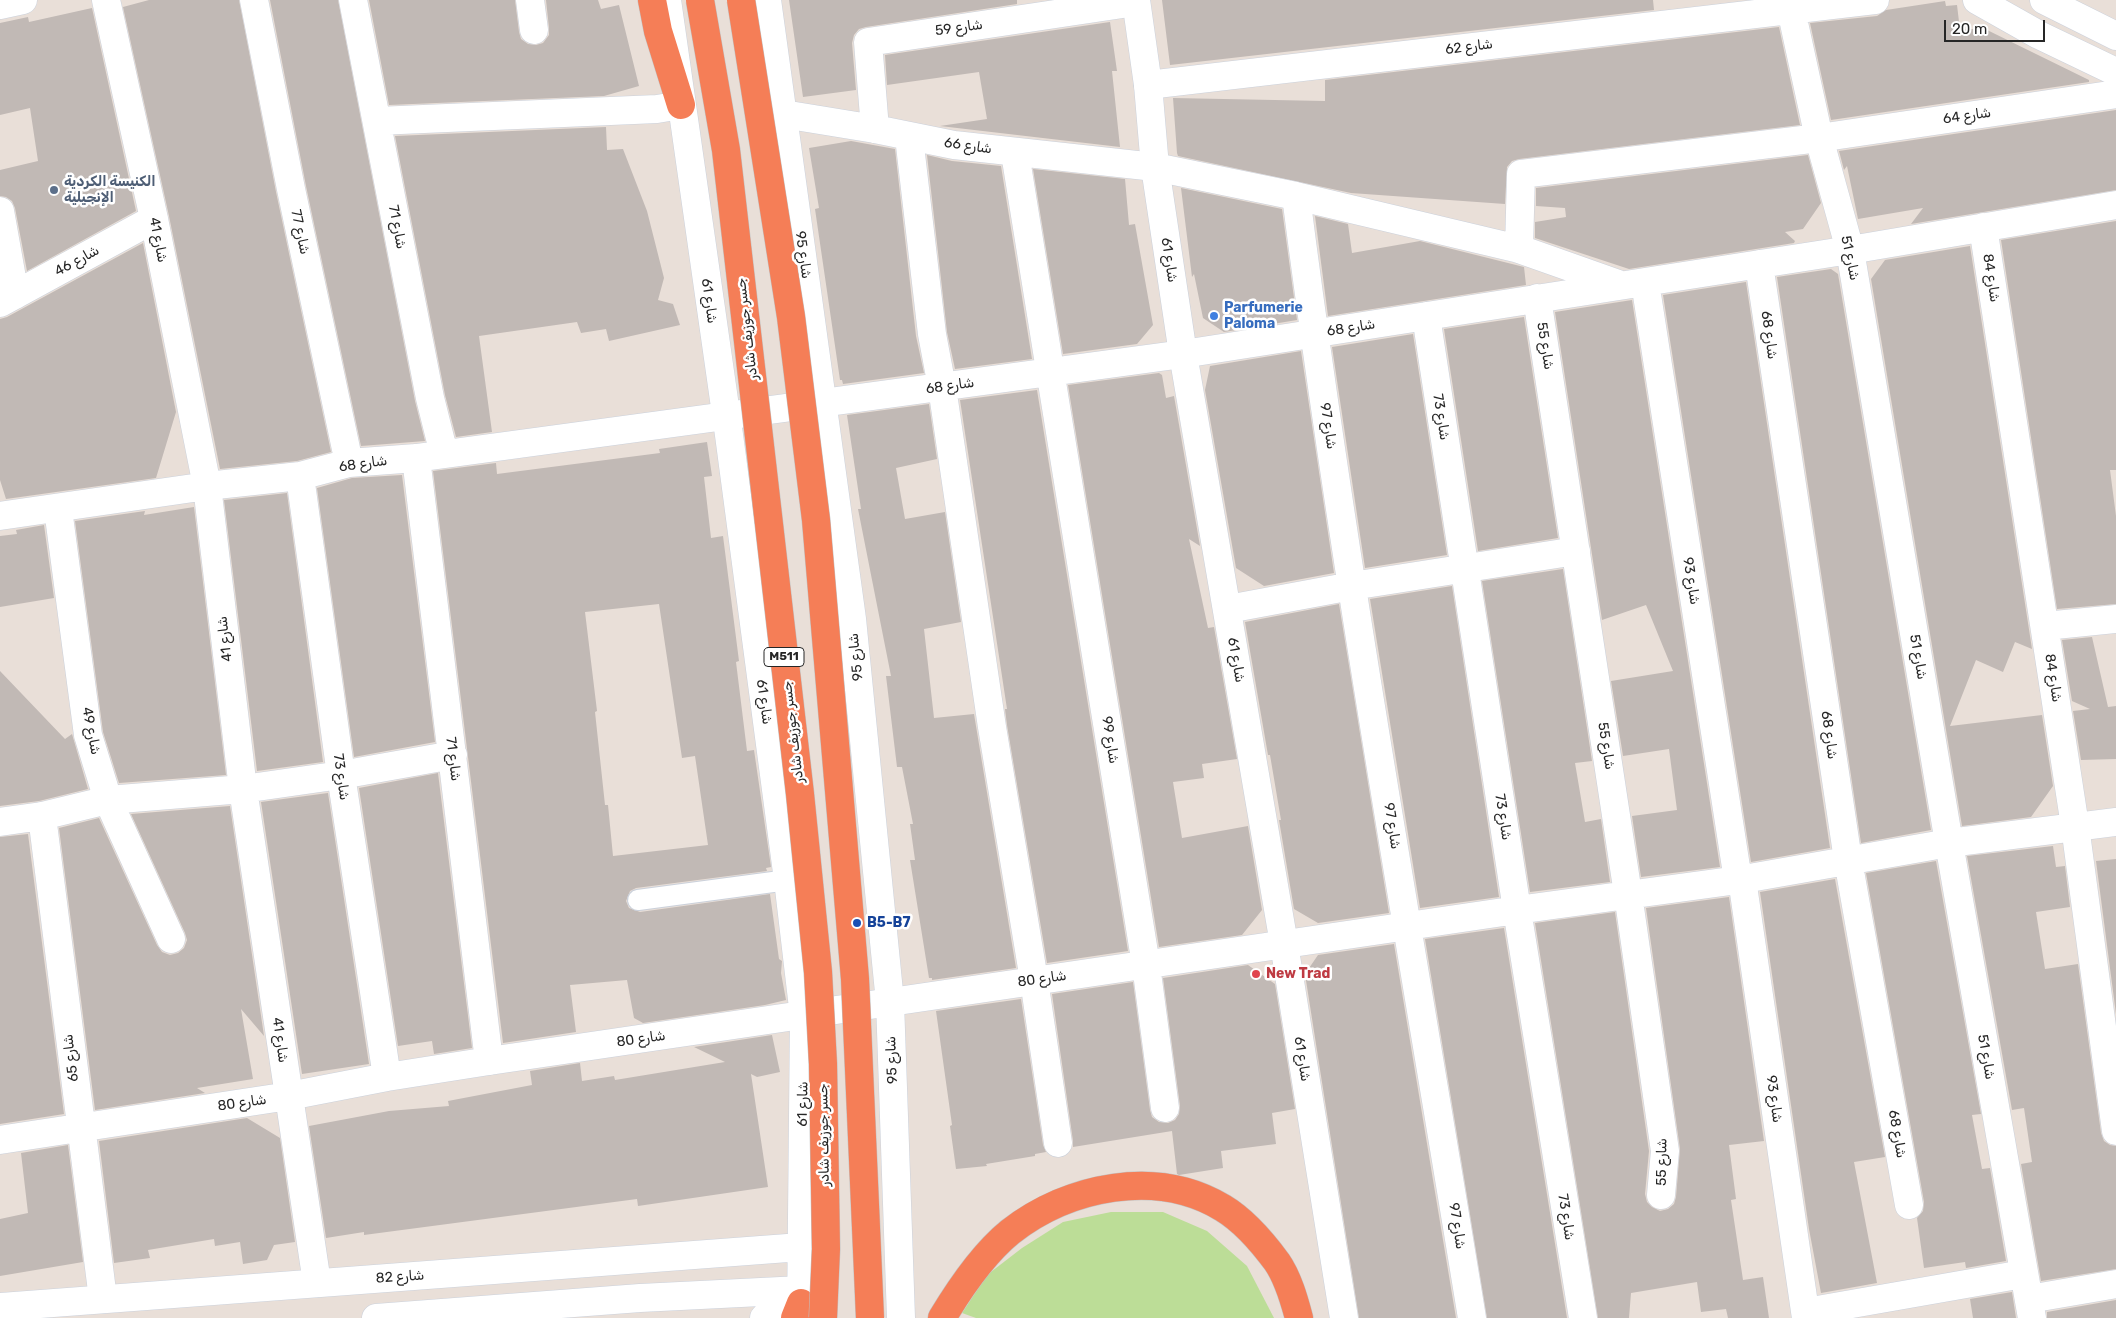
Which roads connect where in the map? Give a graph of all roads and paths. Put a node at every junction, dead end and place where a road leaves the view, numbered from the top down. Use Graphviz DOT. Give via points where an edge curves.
graph roads {
  1 [pos="23,0"];
  2 [pos="106,0"];
  3 [pos="254,0"];
  4 [pos="353,0"];
  5 [pos="530,0"];
  6 [pos="652,0"];
  7 [pos="666,0"];
  8 [pos="700,0"];
  9 [pos="740,0"];
  10 [pos="767,0"];
  11 [pos="1875,0"];
  12 [pos="1977,0"];
  13 [pos="2044,0"];
  14 [pos="1136,1"];
  15 [pos="0,5"];
  16 [pos="1790,5"];
  17 [pos="534,30"];
  18 [pos="2116,36"];
  19 [pos="2116,72"];
  20 [pos="1148,85"];
  21 [pos="2116,94"];
  22 [pos="681,105"];
  23 [pos="782,114"];
  24 [pos="377,120"];
  25 [pos="875,129"];
  26 [pos="909,137"];
  27 [pos="1818,138"];
  28 [pos="1015,153"];
  29 [pos="1155,167"];
  30 [pos="1296,196"];
  31 [pos="2116,205"];
  32 [pos="0,212"];
  33 [pos="154,219"];
  34 [pos="1983,227"];
  35 [pos="1519,249"];
  36 [pos="1850,250"];
  37 [pos="1759,264"];
  38 [pos="1633,283"];
  39 [pos="1537,298"];
  40 [pos="8,299"];
  41 [pos="1426,316"];
  42 [pos="1314,333"];
  43 [pos="1183,354"];
  44 [pos="1050,372"];
  45 [pos="942,387"];
  46 [pos="824,403"];
  47 [pos="726,416"];
  48 [pos="444,454"];
  49 [pos="416,458"];
  50 [pos="349,463"];
  51 [pos="300,476"];
  52 [pos="207,486"];
  53 [pos="58,509"];
  54 [pos="0,516"];
  55 [pos="1576,551"];
  56 [pos="1465,568"];
  57 [pos="1352,586"];
  58 [pos="1228,610"];
  59 [pos="2116,619"];
  60 [pos="2045,626"];
  61 [pos="452,755"];
  62 [pos="341,775"];
  63 [pos="243,789"];
  64 [pos="108,800"];
  65 [pos="42,816"];
  66 [pos="2,819"];
  67 [pos="2116,822"];
  68 [pos="2075,826"];
  69 [pos="1949,844"];
  70 [pos="1848,860"];
  71 [pos="1740,879"];
  72 [pos="788,880"];
  73 [pos="1628,894"];
  74 [pos="638,900"];
  75 [pos="1517,910"];
  76 [pos="1408,926"];
  77 [pos="171,940"];
  78 [pos="1284,944"];
  79 [pos="1146,965"];
  80 [pos="1034,980"];
  81 [pos="890,1002"];
  82 [pos="804,1016"];
  83 [pos="489,1061"];
  84 [pos="386,1077"];
  85 [pos="289,1096"];
  86 [pos="1165,1108"];
  87 [pos="80,1127"];
  88 [pos="2116,1131"];
  89 [pos="0,1140"];
  90 [pos="1058,1143"];
  91 [pos="1661,1195"];
  92 [pos="1909,1205"];
  93 [pos="801,1248"];
  94 [pos="638,1260"];
  95 [pos="317,1282"];
  96 [pos="2116,1284"];
  97 [pos="2028,1297"];
  98 [pos="640,1298"];
  99 [pos="103,1299"];
  100 [pos="0,1307"];
  101 [pos="799,1307"];
  102 [pos="1806,1315"];
  103 [pos="905,1316"];
  104 [pos="376,1318"];
  105 [pos="764,1318"];
  106 [pos="824,1318"];
  107 [pos="870,1318"];
  108 [pos="942,1318"];
  109 [pos="1299,1318"];
  110 [pos="1344,1318"];
  111 [pos="1472,1318"];
  112 [pos="1583,1318"];
  1 -- 15 [label="street"];
  2 -- 33 [label="street, شارع 41"];
  3 -- 50 [label="street, شارع 77"];
  4 -- 24 [label="street, شارع 71"];
  5 -- 17 [label="street"];
  6 -- 22 [label="highway"];
  7 -- 22 [label="street, شارع 61"];
  8 -- 106 [label="highway, جسر جوزيف شادر / M511, bridge" via="726,150 818,972 823,1064"];
  9 -- 107 [label="highway, bridge" via="791,317 816,520 855,979"];
  10 -- 23 [label="street, شارع 95"];
  11 -- 16 [label="street, شارع 62"];
  12 -- 19 [label="street" via="2039,35"];
  13 -- 18 [label="street"];
  14 -- 20 [label="street, شارع 61"];
  14 -- 25 [label="street, شارع 59" via="868,42"];
  16 -- 20 [label="street, شارع 62"];
  16 -- 27 [label="street, شارع 51"];
  20 -- 29 [label="street, شارع 61"];
  21 -- 27 [label="street, شارع 64"];
  22 -- 24 [label="street" via="657,109"];
  22 -- 47 [label="street, شارع 61"];
  23 -- 25 [label="street, شارع 66"];
  23 -- 46 [label="street, شارع 95"];
  24 -- 48 [label="street, شارع 71" via="430,398"];
  25 -- 26 [label="street, شارع 66"];
  26 -- 28 [label="street, شارع 66"];
  26 -- 45 [label="street" via="932,334"];
  27 -- 35 [label="street, شارع 64" via="1521,174"];
  27 -- 36 [label="street, شارع 51"];
  28 -- 29 [label="street, شارع 66"];
  28 -- 44 [label="street, شارع 99"];
  29 -- 30 [label="street"];
  29 -- 43 [label="street, شارع 61"];
  30 -- 35 [label="street"];
  30 -- 42 [label="street, شارع 97"];
  31 -- 34 [label="street, شارع 68"];
  32 -- 40 [label="street"];
  33 -- 40 [label="street, شارع 46"];
  33 -- 52 [label="street, شارع 41"];
  34 -- 36 [label="street, شارع 68"];
  34 -- 60 [label="street, شارع 84"];
  35 -- 38 [label="street"];
  36 -- 37 [label="street, شارع 68"];
  36 -- 69 [label="street, شارع 51"];
  37 -- 38 [label="street, شارع 68"];
  37 -- 70 [label="street, شارع 68"];
  38 -- 39 [label="street, شارع 68"];
  38 -- 71 [label="street, شارع 93"];
  39 -- 41 [label="street, شارع 68"];
  39 -- 55 [label="street, شارع 55"];
  41 -- 42 [label="street, شارع 68"];
  41 -- 56 [label="street, شارع 73"];
  42 -- 43 [label="street, شارع 68"];
  42 -- 57 [label="street, شارع 97"];
  43 -- 44 [label="street, شارع 68"];
  43 -- 58 [label="street, شارع 61"];
  44 -- 45 [label="street, شارع 68"];
  44 -- 79 [label="street, شارع 99"];
  45 -- 46 [label="street, شارع 68"];
  45 -- 80 [label="street" via="992,727"];
  46 -- 47 [label="street, شارع 68"];
  46 -- 81 [label="street, شارع 95" via="852,619"];
  47 -- 48 [label="street, شارع 68"];
  47 -- 72 [label="street, شارع 61"];
  48 -- 49 [label="street, شارع 68"];
  49 -- 50 [label="street, شارع 68"];
  49 -- 61 [label="street, شارع 71"];
  50 -- 51 [label="street, شارع 68"];
  51 -- 52 [label="street, شارع 68"];
  51 -- 62 [label="street, شارع 73"];
  52 -- 53 [label="street, شارع 68"];
  52 -- 63 [label="street, شارع 41"];
  53 -- 54 [label="street, شارع 68"];
  53 -- 64 [label="street, شارع 49" via="88,735"];
  55 -- 56 [label="street"];
  55 -- 73 [label="street, شارع 55"];
  56 -- 57 [label="street"];
  56 -- 75 [label="street, شارع 73"];
  57 -- 58 [label="street"];
  57 -- 76 [label="street, شارع 97"];
  58 -- 78 [label="street, شارع 61"];
  59 -- 60 [label="street"];
  60 -- 68 [label="street, شارع 84"];
  61 -- 62 [label="street"];
  61 -- 83 [label="street, شارع 71"];
  62 -- 63 [label="street"];
  62 -- 84 [label="street, شارع 73"];
  63 -- 64 [label="street"];
  63 -- 85 [label="street, شارع 41"];
  64 -- 65 [label="street"];
  64 -- 77 [label="street, شارع 49"];
  65 -- 66 [label="street"];
  65 -- 87 [label="street, شارع 65"];
  67 -- 68 [label="street, شارع 80"];
  68 -- 69 [label="street, شارع 80"];
  68 -- 88 [label="street, شارع 84"];
  69 -- 70 [label="street, شارع 80"];
  69 -- 97 [label="street, شارع 51"];
  70 -- 71 [label="street, شارع 80"];
  70 -- 92 [label="street, شارع 68"];
  71 -- 73 [label="street, شارع 80"];
  71 -- 102 [label="street, شارع 93"];
  72 -- 74 [label="lane"];
  72 -- 82 [label="street, شارع 61"];
  73 -- 75 [label="street, شارع 80"];
  73 -- 91 [label="street, شارع 55" via="1665,1151"];
  75 -- 76 [label="street, شارع 80"];
  75 -- 112 [label="street, شارع 73"];
  76 -- 78 [label="street, شارع 80"];
  76 -- 111 [label="street, شارع 97"];
  78 -- 79 [label="street, شارع 80"];
  78 -- 110 [label="street, شارع 61"];
  79 -- 80 [label="street, شارع 80"];
  79 -- 86 [label="street, شارع 99"];
  80 -- 81 [label="street, شارع 80"];
  80 -- 90 [label="street"];
  81 -- 82 [label="street, شارع 80"];
  81 -- 103 [label="street, شارع 95"];
  82 -- 83 [label="street, شارع 80"];
  82 -- 93 [label="street, شارع 61"];
  83 -- 84 [label="street, شارع 80"];
  84 -- 85 [label="street, شارع 80"];
  85 -- 87 [label="street, شارع 80"];
  85 -- 95 [label="street, شارع 41"];
  87 -- 89 [label="street, شارع 80"];
  87 -- 99 [label="street, شارع 65"];
  93 -- 94 [label="street, شارع 82"];
  93 -- 101 [label="street, شارع 61"];
  94 -- 95 [label="street, شارع 82"];
  94 -- 98 [label="street"];
  95 -- 99 [label="street, شارع 82"];
  96 -- 97 [label="street"];
  97 -- 102 [label="street"];
  98 -- 101 [label="street" via="754,1291"];
  98 -- 104 [label="street"];
  99 -- 100 [label="street, شارع 82"];
  101 -- 105 [label="street" via="775,1306"];
  108 -- 109 [label="highway" via="974,1271 1018,1227 1056,1204 1085,1194 1143,1185 1171,1188 1197,1196 1224,1209 1250,1231 1278,1263"];
}
